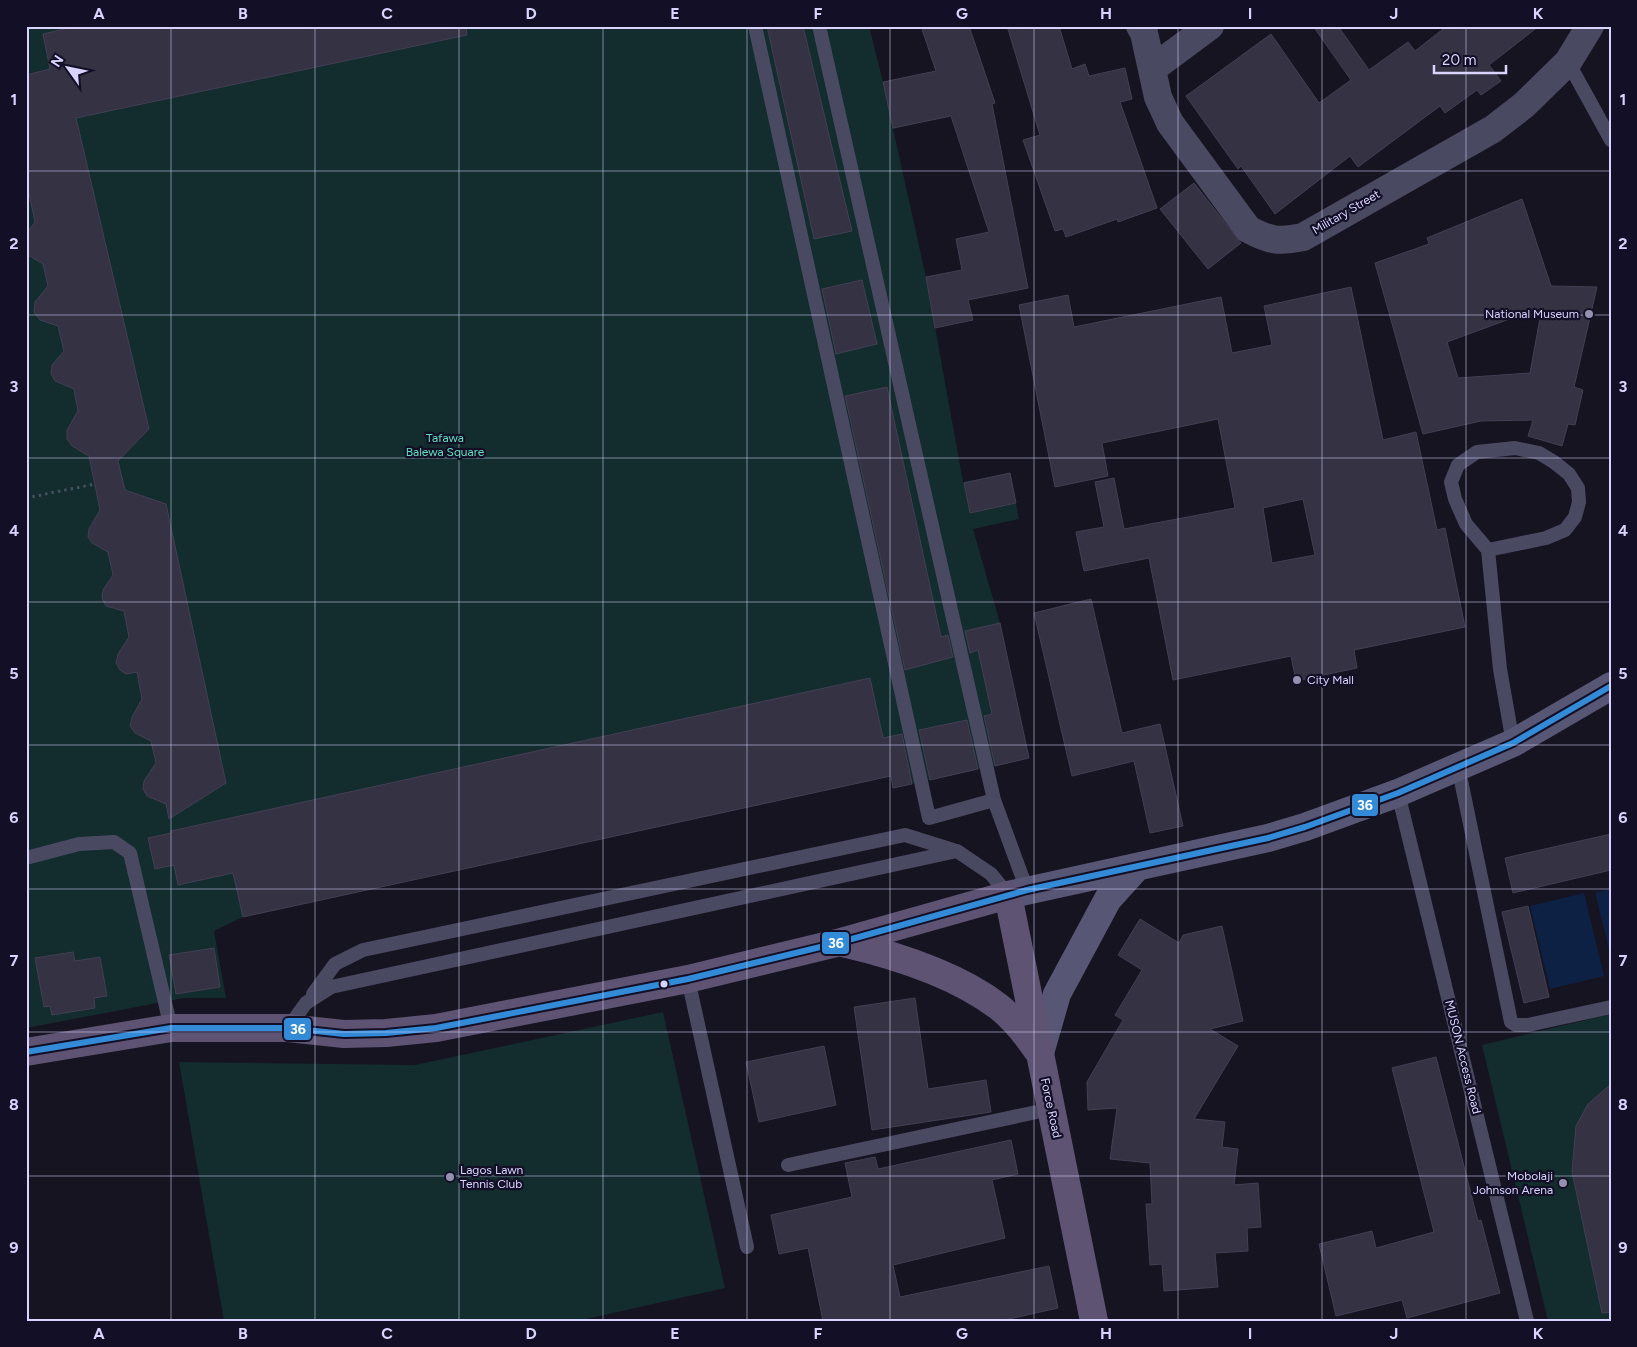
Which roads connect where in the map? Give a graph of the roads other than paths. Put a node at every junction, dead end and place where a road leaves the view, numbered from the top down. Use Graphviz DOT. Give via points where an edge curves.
graph roads {
  1 [pos="755,26"];
  2 [pos="819,26"];
  3 [pos="1140,26"];
  4 [pos="1210,26"];
  5 [pos="1590,26"];
  6 [pos="1568,62"];
  7 [pos="1152,69"];
  8 [pos="1611,140"];
  9 [pos="1488,550"];
  10 [pos="1611,686"];
  11 [pos="1513,743"];
  12 [pos="1458,766"];
  13 [pos="1398,793"];
  14 [pos="994,800"];
  15 [pos="956,851"];
  16 [pos="26,858"];
  17 [pos="1136,868"];
  18 [pos="1018,892"];
  19 [pos="841,942"];
  20 [pos="688,979"];
  21 [pos="306,1003"];
  22 [pos="1611,1007"];
  23 [pos="171,1028"];
  24 [pos="288,1028"];
  25 [pos="26,1052"];
  26 [pos="1040,1053"];
  27 [pos="1051,1109"];
  28 [pos="788,1165"];
  29 [pos="747,1247"];
  30 [pos="1094,1321"];
  31 [pos="1527,1321"];
  1 -- 14 [label="lane" via="929,818"];
  2 -- 14 [label="lane"];
  3 -- 7 [label="street, Military Street"];
  4 -- 7 [label="street"];
  5 -- 6 [label="street, Military Street"];
  6 -- 7 [label="street, Military Street" via="1524,105 1493,129 1303,237 1282,241 1264,238 1248,229 1170,123 1158,98"];
  6 -- 8 [label="lane"];
  9 -- 9 [label="lane" via="1466,524 1455,499 1451,482 1458,466 1477,452 1515,448 1539,452 1569,474 1578,488 1579,502 1575,517 1566,530 1546,538"];
  9 -- 11 [label="lane" via="1500,669"];
  10 -- 11 [label="main road"];
  11 -- 12 [label="main road"];
  12 -- 13 [label="main road"];
  12 -- 22 [label="lane" via="1511,1022 1528,1025"];
  13 -- 17 [label="main road" via="1268,838"];
  13 -- 31 [label="lane, MUSON Access Road"];
  14 -- 18 [label="lane"];
  15 -- 18 [label="lane"];
  15 -- 21 [label="lane" via="331,987"];
  15 -- 21 [label="lane" via="905,835 363,950 335,964"];
  16 -- 23 [label="lane" via="88,843 114,842 130,852"];
  17 -- 18 [label="main road"];
  17 -- 26 [label="main road" via="1108,899 1058,994"];
  18 -- 19 [label="main road"];
  18 -- 26 [label="main road, Force Road"];
  19 -- 20 [label="main road"];
  19 -- 26 [label="main road" via="884,952 950,978 998,1006"];
  20 -- 24 [label="main road" via="436,1028 344,1034"];
  20 -- 29 [label="lane"];
  21 -- 24 [label="lane"];
  23 -- 24 [label="main road"];
  23 -- 25 [label="main road"];
  26 -- 27 [label="main road, Force Road"];
  27 -- 28 [label="lane"];
  27 -- 30 [label="main road, Force Road"];
}
